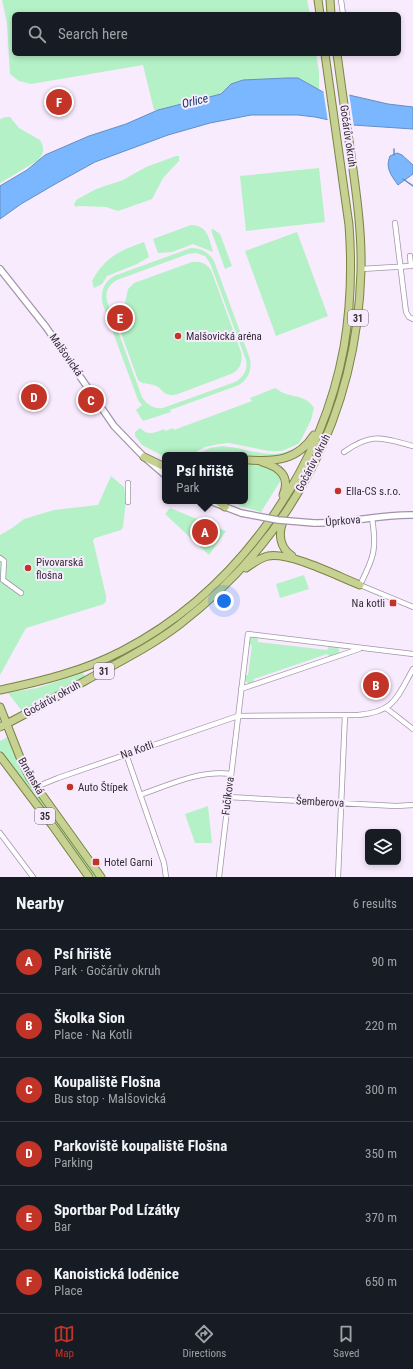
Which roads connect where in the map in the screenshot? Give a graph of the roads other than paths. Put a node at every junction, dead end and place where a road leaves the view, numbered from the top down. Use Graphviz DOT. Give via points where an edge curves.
graph roads {
  1 [pos="318,0"];
  2 [pos="330,0"];
  3 [pos="341,0"];
  4 [pos="320,12"];
  5 [pos="332,12"];
  6 [pos="343,12"];
  7 [pos="326,56"];
  8 [pos="337,56"];
  9 [pos="395,223"];
  10 [pos="410,256"];
  11 [pos="400,267"];
  12 [pos="361,269"];
  13 [pos="0,270"];
  14 [pos="413,319"];
  15 [pos="324,417"];
  16 [pos="413,446"];
  17 [pos="344,452"];
  18 [pos="144,457"];
  19 [pos="248,459"];
  20 [pos="248,459"];
  21 [pos="162,466"];
  22 [pos="162,472"];
  23 [pos="128,483"];
  24 [pos="128,502"];
  25 [pos="218,504"];
  26 [pos="222,504"];
  27 [pos="225,507"];
  28 [pos="290,507"];
  29 [pos="276,512"];
  30 [pos="413,514"];
  31 [pos="372,518"];
  32 [pos="0,558"];
  33 [pos="297,559"];
  34 [pos="238,573"];
  35 [pos="360,585"];
  36 [pos="21,593"];
  37 [pos="413,607"];
  38 [pos="360,648"];
  39 [pos="413,654"];
  40 [pos="413,669"];
  41 [pos="241,689"];
  42 [pos="0,690"];
  43 [pos="0,707"];
  44 [pos="386,708"];
  45 [pos="345,715"];
  46 [pos="238,716"];
  47 [pos="3,725"];
  48 [pos="413,728"];
  49 [pos="126,754"];
  50 [pos="0,756"];
  51 [pos="231,774"];
  52 [pos="36,787"];
  53 [pos="140,796"];
  54 [pos="228,797"];
  55 [pos="341,803"];
  56 [pos="413,805"];
  57 [pos="0,833"];
  58 [pos="33,877"];
  59 [pos="89,877"];
  60 [pos="101,877"];
  61 [pos="166,877"];
  62 [pos="219,877"];
  63 [pos="338,877"];
  1 -- 4 [label="main road"];
  2 -- 5 [label="main road"];
  3 -- 6 [label="street"];
  7 -- 15 [label="main road, Gočárův okruh / 31" via="349,231 351,276 344,347"];
  8 -- 12 [label="main road, Gočárův okruh / 31" via="359,221"];
  9 -- 11 [label="street"];
  10 -- 11 [label="street" via="411,266"];
  11 -- 12 [label="street"];
  11 -- 14 [label="street" via="406,312"];
  12 -- 28 [label="main road, Gočárův okruh / 31" via="358,322 341,397 322,448"];
  13 -- 18 [label="street, Malšovická" via="46,327 114,426"];
  15 -- 19 [label="main road" via="306,445 289,457 274,460"];
  15 -- 29 [label="main road, Gočárův okruh / 31" via="308,456"];
  16 -- 17 [label="street" via="374,438 356,444"];
  18 -- 21 [label="main road"];
  18 -- 22 [label="street, Malšovická"];
  20 -- 29 [label="main road" via="274,467 284,477 285,488"];
  23 -- 24 [label="street"];
  25 -- 27 [label="street, Úprkova"];
  26 -- 27 [label="main road"];
  27 -- 31 [label="street, Úprkova, bridge" via="268,519 314,523"];
  28 -- 33 [label="main road" via="281,527 281,540 285,551"];
  28 -- 34 [label="main road, Gočárův okruh / 31"];
  29 -- 42 [label="main road, Gočárův okruh / 31" via="243,554 219,579 187,608 148,636 121,651 71,672"];
  30 -- 31 [label="street, Úprkova"];
  31 -- 35 [label="street, Úprkova" via="374,552"];
  32 -- 36 [label="street" via="4,561 3,580"];
  33 -- 34 [label="main road" via="268,556"];
  33 -- 35 [label="main road"];
  34 -- 47 [label="main road, Gočárův okruh / 31" via="196,611 156,641"];
  35 -- 37 [label="street"];
  38 -- 39 [label="street"];
  38 -- 41 [label="street"];
  38 -- 41 [label="street" via="248,634"];
  40 -- 44 [label="street" via="397,697"];
  41 -- 46 [label="street"];
  43 -- 47 [label="main road, Brněnská / 35"];
  44 -- 45 [label="street, Na Kotli" via="371,714"];
  44 -- 48 [label="street"];
  45 -- 46 [label="street, Na Kotli"];
  45 -- 55 [label="street"];
  46 -- 49 [label="street, Na Kotli"];
  46 -- 51 [label="street, Fučíkova"];
  47 -- 52 [label="main road, Brněnská / 35"];
  49 -- 52 [label="street, Na Kotli"];
  49 -- 53 [label="street"];
  50 -- 59 [label="main road, Brněnská / 35"];
  51 -- 53 [label="street" via="201,774"];
  51 -- 54 [label="street, Fučíkova"];
  52 -- 60 [label="main road, Brněnská / 35"];
  53 -- 61 [label="street" via="164,863"];
  54 -- 55 [label="street, Šemberova"];
  54 -- 62 [label="street, Fučíkova"];
  55 -- 56 [label="street, Šemberova"];
  55 -- 63 [label="street"];
  57 -- 58 [label="street"];
}
